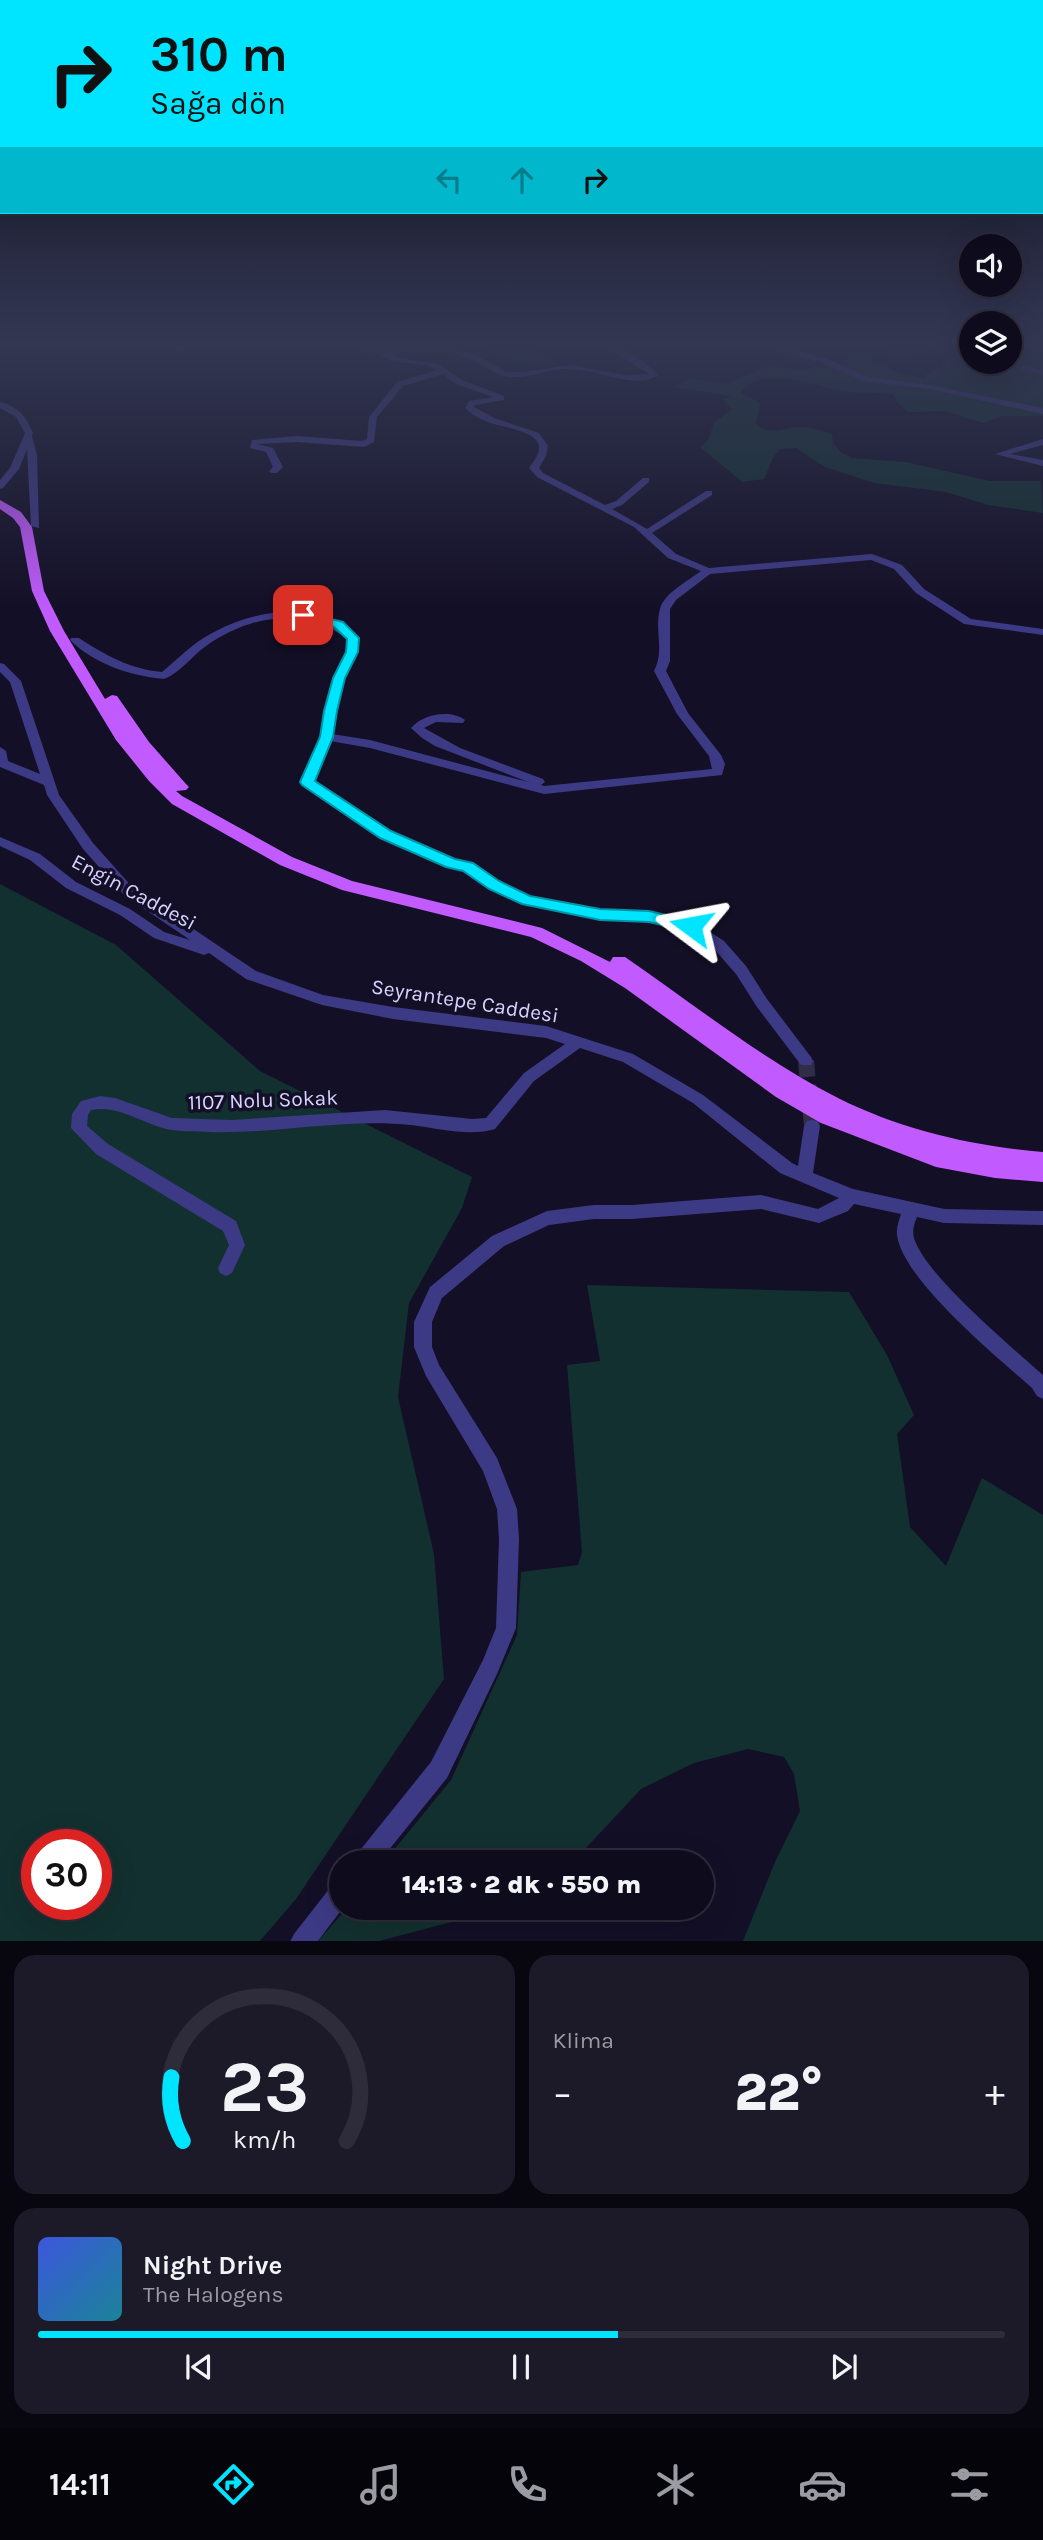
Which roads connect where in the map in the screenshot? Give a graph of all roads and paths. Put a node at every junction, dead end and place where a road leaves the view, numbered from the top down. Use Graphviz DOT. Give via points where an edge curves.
graph roads {
  1 [pos="26,431"];
  2 [pos="374,431"];
  3 [pos="528,431"];
  4 [pos="28,437"];
  5 [pos="1043,442"];
  6 [pos="1043,463"];
  7 [pos="275,471"];
  8 [pos="646,480"];
  9 [pos="0,486"];
  10 [pos="709,493"];
  11 [pos="0,496"];
  12 [pos="0,504"];
  13 [pos="605,508"];
  14 [pos="36,526"];
  15 [pos="645,533"];
  16 [pos="707,571"];
  17 [pos="1043,632"];
  18 [pos="75,639"];
  19 [pos="0,666"];
  20 [pos="7,679"];
  21 [pos="458,720"];
  22 [pos="327,737"];
  23 [pos="1,757"];
  24 [pos="50,783"];
  25 [pos="553,789"];
  26 [pos="0,841"];
  27 [pos="216,953"];
  28 [pos="578,1042"];
  29 [pos="806,1061"];
  30 [pos="812,1126"];
  31 [pos="1043,1160"];
  32 [pos="1043,1174"];
  33 [pos="805,1176"];
  34 [pos="852,1196"];
  35 [pos="911,1209"];
  36 [pos="1043,1218"];
  37 [pos="226,1268"];
  38 [pos="1043,1390"];
  39 [pos="375,1850"];
  40 [pos="329,1907"];
  41 [pos="302,1941"];
  1 -- 4 [label="street"];
  2 -- 7 [label="street" via="364,444 297,439 255,442 253,446 270,450 278,467"];
  3 -- 13 [label="street" via="542,441 543,452 534,468 540,475"];
  4 -- 9 [label="street" via="14,469"];
  4 -- 14 [label="street"];
  5 -- 6 [label="street" via="999,454"];
  8 -- 13 [label="street" via="620,503"];
  10 -- 15 [label="street"];
  11 -- 14 [label="main road" via="26,512"];
  12 -- 32 [label="main road" via="26,527 38,591 57,631 121,737 177,800 286,861 348,886 536,932 587,956 783,1092 828,1117 936,1159"];
  13 -- 15 [label="street"];
  14 -- 18 [label="main road" via="49,588"];
  15 -- 16 [label="street" via="672,556"];
  16 -- 17 [label="street" via="872,557 898,567 920,591 968,622"];
  16 -- 25 [label="street" via="665,608 665,661 660,671 683,714 715,755 718,772"];
  18 -- 22 [label="street" via="141,674 164,676 202,644 245,621 280,614 338,625 353,638 352,652 339,678"];
  18 -- 31 [label="main road" via="133,733 165,772 188,793 295,853 355,877 542,922 641,974 792,1082 834,1105 939,1145"];
  19 -- 20 [label="street, Seyrantepe Caddesi"];
  20 -- 24 [label="street, Seyrantepe Caddesi"];
  21 -- 25 [label="street" via="437,718 417,727 463,754"];
  22 -- 25 [label="street"];
  22 -- 29 [label="street" via="307,782 337,803 386,835 467,867 527,901 600,915 649,916 691,926 719,945 741,970"];
  23 -- 24 [label="street"];
  24 -- 27 [label="street, Seyrantepe Caddesi" via="53,795 88,846 129,892"];
  26 -- 27 [label="street, Engin Caddesi" via="35,856 71,885 159,934"];
  27 -- 28 [label="street, Seyrantepe Caddesi" via="251,975 322,1000 546,1032"];
  28 -- 33 [label="street, Seyrantepe Caddesi" via="628,1058 686,1092 786,1168"];
  28 -- 37 [label="street, 1107 Nolu Sokak" via="529,1077 490,1124 385,1116 232,1126 172,1124 115,1104 86,1105 79,1128 102,1149 230,1226 237,1245"];
  30 -- 33 [label="street"];
  33 -- 34 [label="street, Seyrantepe Caddesi"];
  34 -- 35 [label="street, Seyrantepe Caddesi"];
  34 -- 39 [label="street" via="819,1216 761,1202 547,1218 498,1241 436,1293 423,1322 423,1348 490,1465 507,1509 506,1628 439,1770"];
  35 -- 36 [label="street, Seyrantepe Caddesi" via="944,1216"];
  35 -- 38 [label="street" via="905,1234 911,1253"];
  40 -- 41 [label="street"];
}
